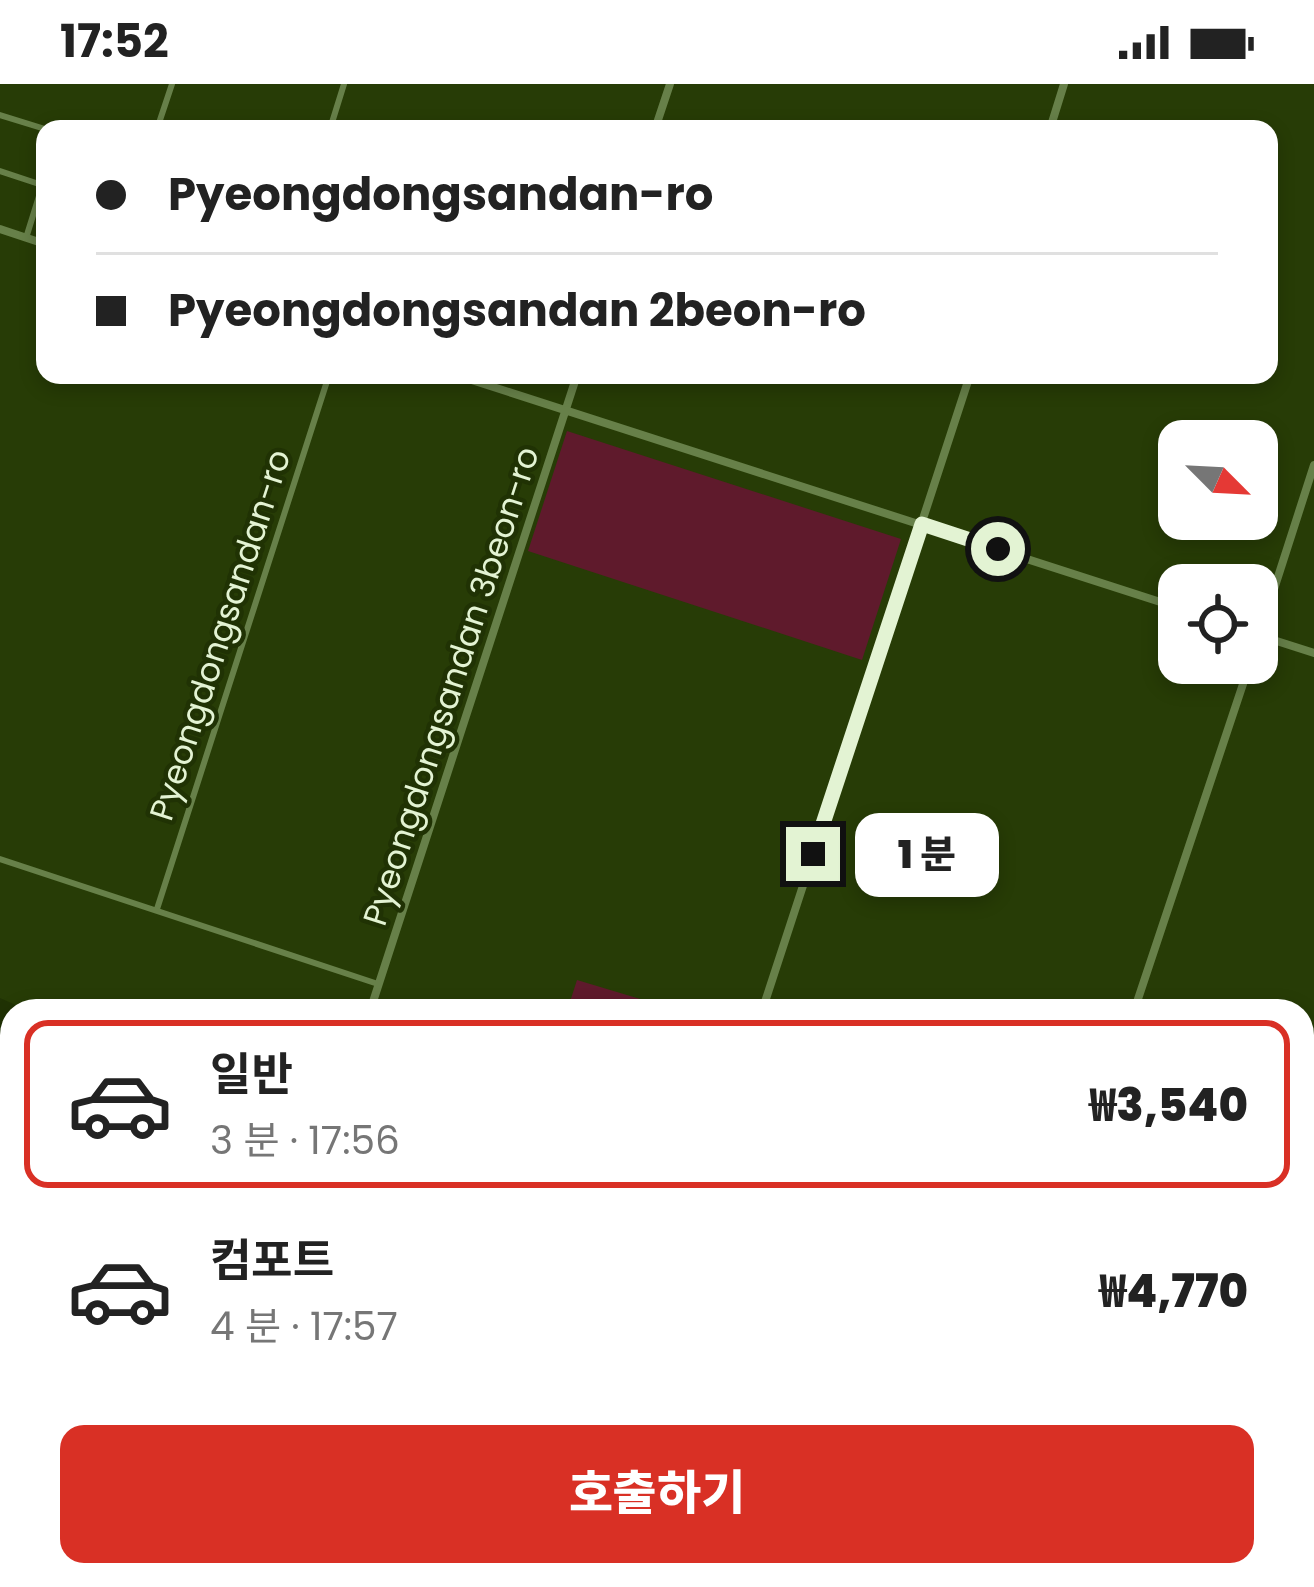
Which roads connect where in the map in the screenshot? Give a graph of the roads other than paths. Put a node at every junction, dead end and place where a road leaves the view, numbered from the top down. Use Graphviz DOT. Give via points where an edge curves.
graph roads {
  1 [pos="172,84"];
  2 [pos="344,84"];
  3 [pos="670,84"];
  4 [pos="1064,84"];
  5 [pos="0,116"];
  6 [pos="160,120"];
  7 [pos="333,120"];
  8 [pos="658,120"];
  9 [pos="1053,120"];
  10 [pos="36,126"];
  11 [pos="0,171"];
  12 [pos="36,179"];
  13 [pos="36,206"];
  14 [pos="0,229"];
  15 [pos="26,238"];
  16 [pos="36,241"];
  17 [pos="325,384"];
  18 [pos="484,384"];
  19 [pos="574,384"];
  20 [pos="967,384"];
  21 [pos="566,409"];
  22 [pos="1314,465"];
  23 [pos="922,524"];
  24 [pos="1278,576"];
  25 [pos="1158,601"];
  26 [pos="1278,643"];
  27 [pos="1314,653"];
  28 [pos="1243,684"];
  29 [pos="0,859"];
  30 [pos="157,909"];
  31 [pos="379,984"];
  32 [pos="374,999"];
  33 [pos="766,999"];
  34 [pos="1138,999"];
  1 -- 6 [label="street"];
  2 -- 7 [label="street"];
  3 -- 8 [label="street"];
  4 -- 9 [label="street"];
  5 -- 10 [label="street"];
  11 -- 12 [label="street"];
  13 -- 15 [label="street"];
  14 -- 15 [label="street"];
  15 -- 16 [label="street"];
  17 -- 30 [label="street, Pyeongdongsandan-ro"];
  18 -- 21 [label="street"];
  19 -- 21 [label="street, Pyeongdongsandan 3beon-ro"];
  20 -- 23 [label="street"];
  21 -- 23 [label="street"];
  21 -- 31 [label="street, Pyeongdongsandan 3beon-ro"];
  22 -- 24 [label="street"];
  23 -- 25 [label="street"];
  23 -- 33 [label="street"];
  26 -- 27 [label="street"];
  28 -- 34 [label="street"];
  29 -- 30 [label="street"];
  30 -- 31 [label="street"];
  31 -- 32 [label="street, Pyeongdongsandan 3beon-ro"];
}
